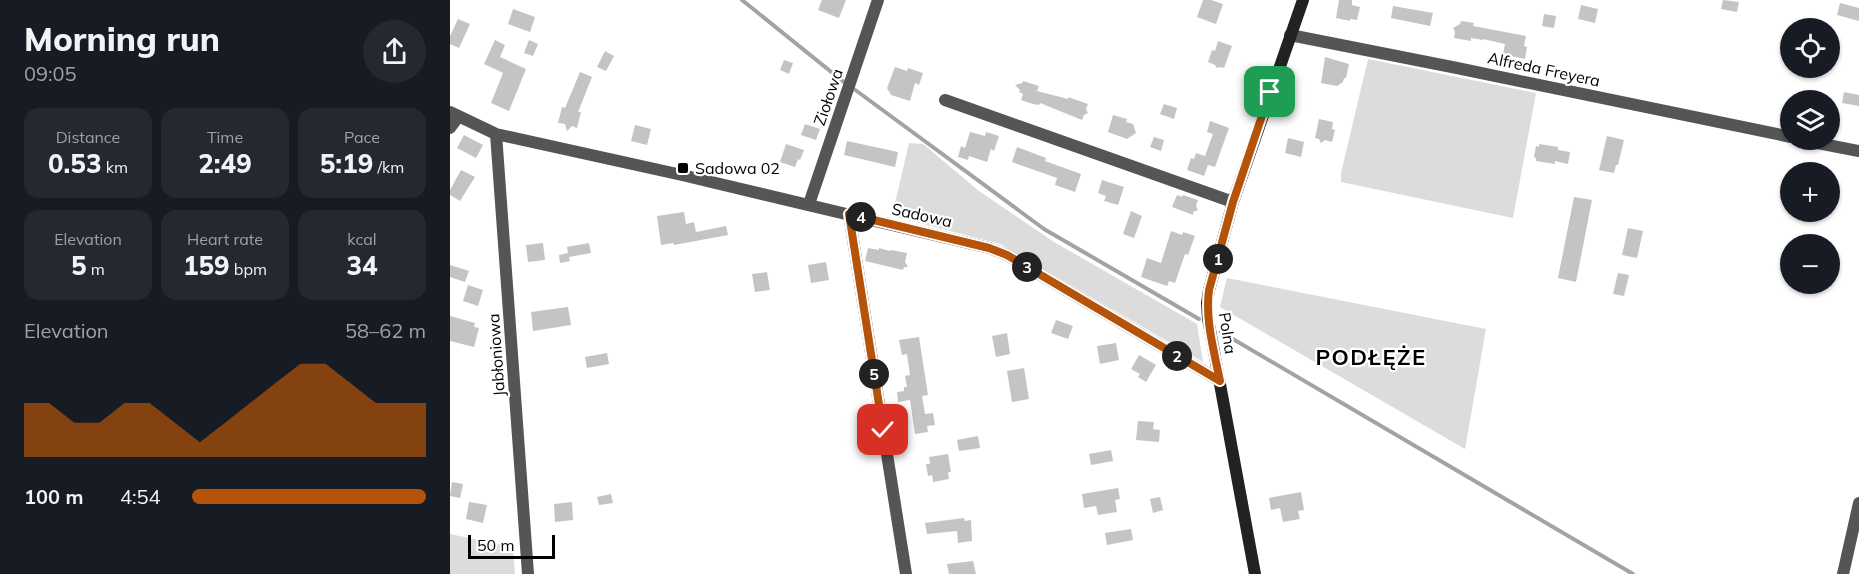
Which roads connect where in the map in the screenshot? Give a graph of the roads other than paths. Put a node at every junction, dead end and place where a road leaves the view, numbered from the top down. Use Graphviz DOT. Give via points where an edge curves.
graph roads {
  1 [pos="878,0"];
  2 [pos="1303,0"];
  3 [pos="1290,35"];
  4 [pos="945,99"];
  5 [pos="454,115"];
  6 [pos="450,128"];
  7 [pos="496,134"];
  8 [pos="1780,135"];
  9 [pos="1840,147"];
  10 [pos="1859,151"];
  11 [pos="1233,202"];
  12 [pos="809,204"];
  13 [pos="849,214"];
  14 [pos="1220,381"];
  15 [pos="1859,503"];
  16 [pos="528,574"];
  17 [pos="906,574"];
  18 [pos="1255,574"];
  19 [pos="1843,574"];
  1 -- 12 [label="street, Ziołowa"];
  2 -- 3 [label="street, Polna"];
  3 -- 8 [label="street, Alfreda Freyera"];
  3 -- 11 [label="street, Polna"];
  4 -- 11 [label="street"];
  5 -- 6 [label="street"];
  5 -- 7 [label="street, Sadowa"];
  7 -- 12 [label="street, Sadowa"];
  7 -- 16 [label="street, Jabłoniowa"];
  9 -- 10 [label="street"];
  11 -- 14 [label="street, Polna" via="1207,303"];
  12 -- 13 [label="street, Sadowa"];
  13 -- 14 [label="street, Sadowa" via="1007,255"];
  13 -- 17 [label="street"];
  14 -- 18 [label="street, Polna"];
  15 -- 19 [label="street"];
}
